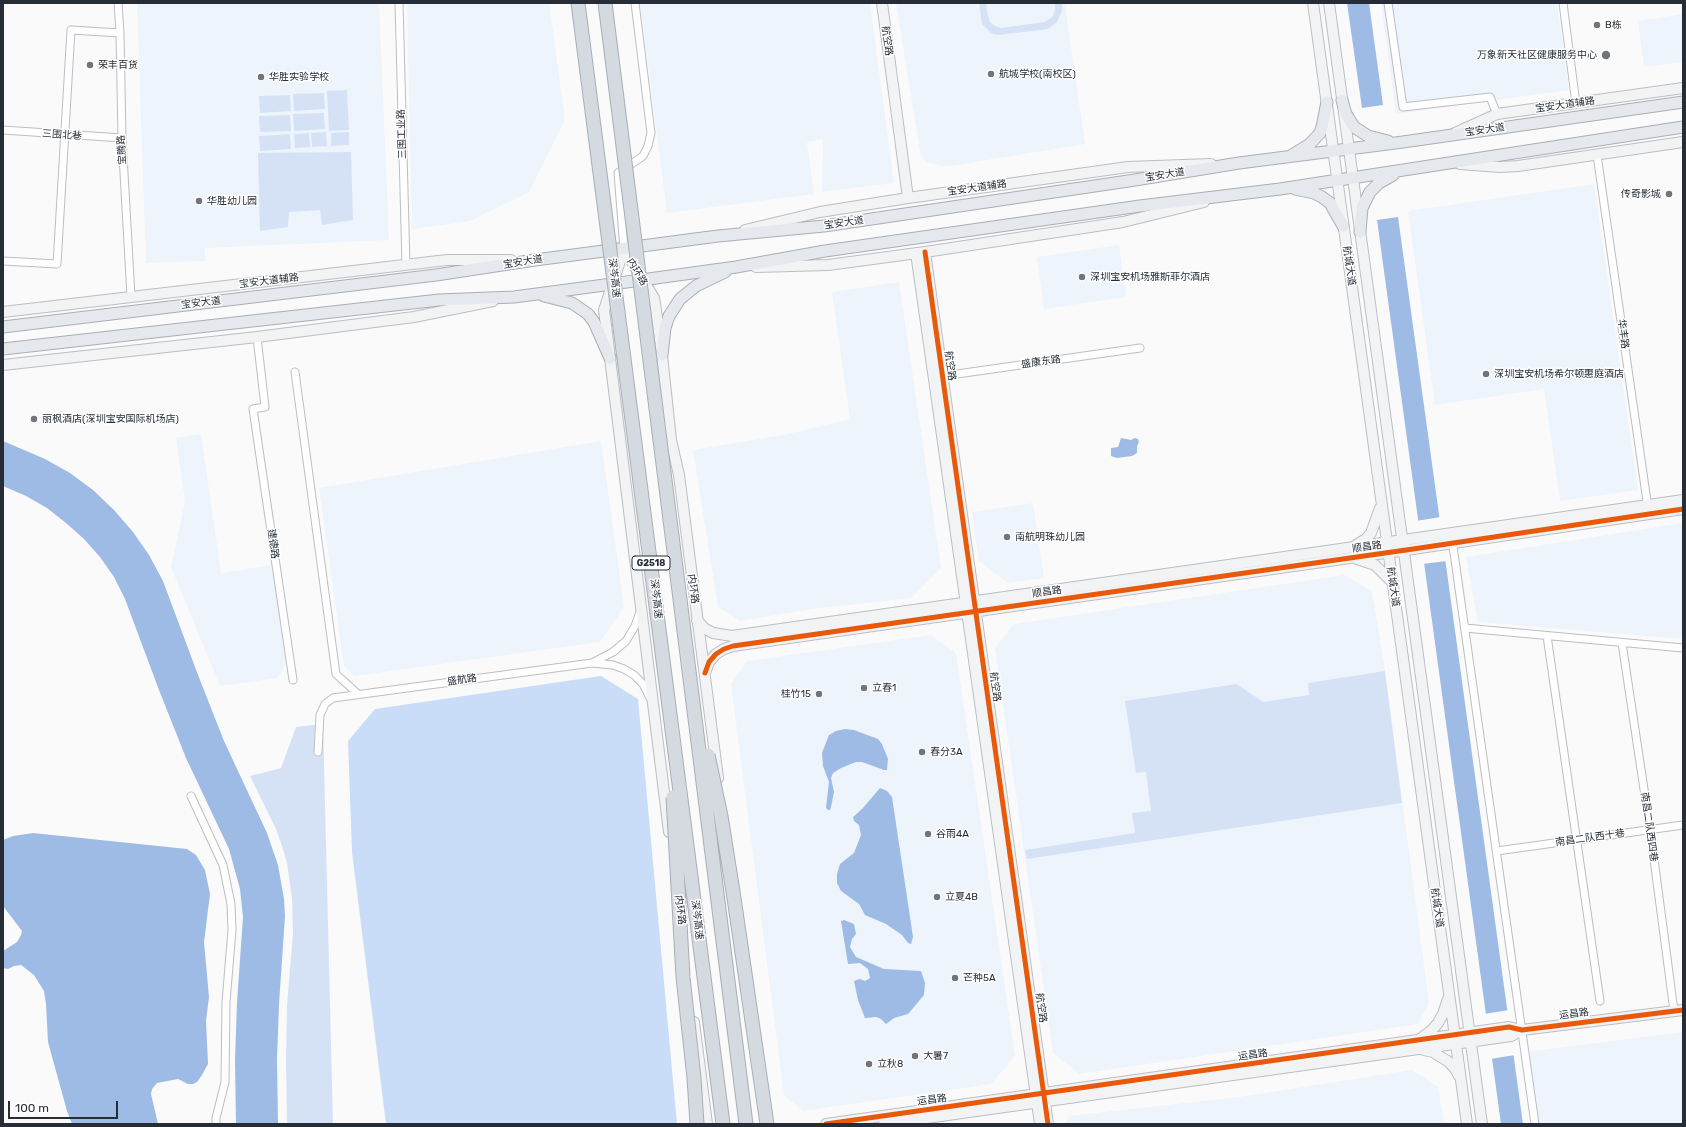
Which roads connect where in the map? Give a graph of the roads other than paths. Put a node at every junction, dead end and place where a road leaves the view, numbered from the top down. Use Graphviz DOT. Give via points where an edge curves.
graph roads {
  1 [pos="118,3"];
  2 [pos="399,3"];
  3 [pos="578,3"];
  4 [pos="605,3"];
  5 [pos="635,3"];
  6 [pos="882,3"];
  7 [pos="1313,3"];
  8 [pos="1329,3"];
  9 [pos="1388,3"];
  10 [pos="1563,3"];
  11 [pos="120,33"];
  12 [pos="1683,88"];
  13 [pos="1342,100"];
  14 [pos="1327,102"];
  15 [pos="1683,102"];
  16 [pos="1576,104"];
  17 [pos="1497,114"];
  18 [pos="1683,127"];
  19 [pos="3,130"];
  20 [pos="1450,134"];
  21 [pos="64,135"];
  22 [pos="122,138"];
  23 [pos="1403,142"];
  24 [pos="1683,142"];
  25 [pos="1348,150"];
  26 [pos="1334,151"];
  27 [pos="1597,155"];
  28 [pos="1281,158"];
  29 [pos="1239,163"];
  30 [pos="1450,163"];
  31 [pos="1407,170"];
  32 [pos="1352,178"];
  33 [pos="1337,180"];
  34 [pos="1280,189"];
  35 [pos="1233,195"];
  36 [pos="908,198"];
  37 [pos="1344,226"];
  38 [pos="1360,232"];
  39 [pos="718,236"];
  40 [pos="624,249"];
  41 [pos="920,253"];
  42 [pos="535,260"];
  43 [pos="3,261"];
  44 [pos="406,265"];
  45 [pos="736,267"];
  46 [pos="642,280"];
  47 [pos="612,284"];
  48 [pos="535,294"];
  49 [pos="131,296"];
  50 [pos="514,297"];
  51 [pos="3,312"];
  52 [pos="3,327"];
  53 [pos="257,337"];
  54 [pos="1140,348"];
  55 [pos="3,349"];
  56 [pos="662,355"];
  57 [pos="610,358"];
  58 [pos="3,365"];
  59 [pos="295,372"];
  60 [pos="943,376"];
  61 [pos="1683,500"];
  62 [pos="1381,502"];
  63 [pos="1683,509"];
  64 [pos="1648,510"];
  65 [pos="1449,533"];
  66 [pos="1402,540"];
  67 [pos="1386,542"];
  68 [pos="1450,544"];
  69 [pos="1354,547"];
  70 [pos="1403,550"];
  71 [pos="1388,553"];
  72 [pos="1353,558"];
  73 [pos="1392,582"];
  74 [pos="640,603"];
  75 [pos="970,607"];
  76 [pos="697,620"];
  77 [pos="1465,628"];
  78 [pos="1547,636"];
  79 [pos="1622,643"];
  80 [pos="1683,648"];
  81 [pos="592,663"];
  82 [pos="689,663"];
  83 [pos="704,673"];
  84 [pos="293,680"];
  85 [pos="667,683"];
  86 [pos="358,694"];
  87 [pos="653,708"];
  88 [pos="318,752"];
  89 [pos="191,796"];
  90 [pos="1683,825"];
  91 [pos="1650,829"];
  92 [pos="1577,840"];
  93 [pos="1497,851"];
  94 [pos="1449,994"];
  95 [pos="1600,1001"];
  96 [pos="1678,1010"];
  97 [pos="1522,1030"];
  98 [pos="1470,1037"];
  99 [pos="1455,1039"];
  100 [pos="1417,1045"];
  101 [pos="1461,1080"];
  102 [pos="1041,1099"];
  103 [pos="761,1111"];
  104 [pos="216,1124"];
  105 [pos="697,1124"];
  106 [pos="707,1124"];
  107 [pos="723,1124"];
  108 [pos="746,1124"];
  109 [pos="763,1124"];
  110 [pos="768,1124"];
  111 [pos="773,1124"];
  112 [pos="826,1124"];
  113 [pos="884,1124"];
  114 [pos="1040,1124"];
  115 [pos="1048,1124"];
  116 [pos="1467,1124"];
  117 [pos="1482,1124"];
  118 [pos="1535,1124"];
  1 -- 11 [label="street, 宝腾路"];
  2 -- 44 [label="street, 三围工业路"];
  3 -- 85 [label="highway, 深岑高速 / G2518, bridge"];
  4 -- 82 [label="highway, G2518, bridge"];
  5 -- 40 [label="street" via="651,133 643,156 618,173"];
  6 -- 36 [label="main road, 航空路"];
  7 -- 14 [label="main road, 航城大道"];
  8 -- 13 [label="main road, 航城大道"];
  9 -- 17 [label="street" via="1403,107 1490,97"];
  10 -- 16 [label="street"];
  11 -- 21 [label="street" via="71,30"];
  11 -- 22 [label="street, 宝腾路"];
  12 -- 16 [label="main road, 宝安大道辅路"];
  13 -- 23 [label="main road" via="1350,121 1360,131 1375,138"];
  13 -- 25 [label="main road, 航城大道"];
  14 -- 26 [label="main road, 航城大道"];
  14 -- 28 [label="main road" via="1322,127 1316,138 1295,154"];
  15 -- 20 [label="main road, 宝安大道"];
  16 -- 17 [label="main road, 宝安大道辅路"];
  17 -- 20 [label="main road, 宝安大道辅路"];
  18 -- 30 [label="main road"];
  19 -- 21 [label="street, 三围北巷"];
  20 -- 23 [label="main road, 宝安大道"];
  21 -- 22 [label="street, 三围北巷"];
  21 -- 43 [label="street" via="57,264"];
  22 -- 49 [label="street, 宝腾路"];
  23 -- 25 [label="main road, 宝安大道"];
  24 -- 27 [label="main road"];
  25 -- 26 [label="main road, 宝安大道"];
  25 -- 32 [label="main road, 航城大道"];
  26 -- 28 [label="main road, 宝安大道"];
  26 -- 33 [label="main road, 航城大道"];
  27 -- 30 [label="main road" via="1500,167"];
  27 -- 64 [label="street, 华丰路"];
  28 -- 29 [label="main road, 宝安大道"];
  29 -- 36 [label="main road, 宝安大道辅路" via="1128,167"];
  29 -- 39 [label="main road, 宝安大道" via="824,226"];
  30 -- 31 [label="main road"];
  31 -- 32 [label="main road"];
  31 -- 38 [label="main road" via="1379,183 1370,192 1362,208"];
  32 -- 33 [label="main road"];
  32 -- 38 [label="main road, 航城大道"];
  33 -- 34 [label="main road"];
  33 -- 37 [label="main road, 航城大道"];
  34 -- 35 [label="main road"];
  34 -- 37 [label="main road" via="1306,191 1322,197 1330,203"];
  35 -- 41 [label="main road" via="1123,222"];
  35 -- 45 [label="main road" via="833,250"];
  36 -- 39 [label="main road, 宝安大道辅路" via="820,212"];
  37 -- 62 [label="main road, 航城大道"];
  38 -- 66 [label="main road, 航城大道"];
  39 -- 40 [label="main road, 宝安大道"];
  40 -- 42 [label="main road, 宝安大道"];
  40 -- 46 [label="main road, 内环路"];
  40 -- 47 [label="main road, 内环路"];
  41 -- 45 [label="main road" via="828,265"];
  41 -- 60 [label="main road, 航空路"];
  41 -- 75 [label="main road, 航空路"];
  42 -- 44 [label="main road, 宝安大道辅路" via="447,260"];
  42 -- 52 [label="main road, 宝安大道" via="436,276"];
  44 -- 49 [label="main road, 宝安大道辅路"];
  45 -- 46 [label="main road"];
  45 -- 56 [label="main road" via="696,286 680,299 665,328"];
  46 -- 47 [label="main road"];
  46 -- 56 [label="main road, 内环路" via="654,298"];
  47 -- 48 [label="main road"];
  47 -- 57 [label="main road, 内环路" via="604,310"];
  48 -- 50 [label="main road"];
  48 -- 57 [label="main road" via="572,304 588,314"];
  49 -- 51 [label="main road, 宝安大道辅路"];
  50 -- 53 [label="main road" via="414,317"];
  50 -- 55 [label="main road" via="439,300"];
  53 -- 58 [label="main road"];
  53 -- 84 [label="street, 建德路" via="265,407 253,409"];
  54 -- 60 [label="street, 盛康东路"];
  56 -- 76 [label="main road, 内环路" via="671,440 679,475"];
  57 -- 74 [label="main road, 内环路"];
  59 -- 86 [label="street" via="336,674"];
  60 -- 75 [label="main road, 航空路"];
  61 -- 64 [label="main road"];
  62 -- 67 [label="main road, 航城大道"];
  62 -- 69 [label="main road" via="1371,533"];
  63 -- 64 [label="main road"];
  64 -- 65 [label="main road"];
  64 -- 68 [label="main road"];
  65 -- 66 [label="main road, 顺昌路"];
  65 -- 68 [label="street"];
  66 -- 67 [label="main road, 顺昌路"];
  66 -- 70 [label="main road, 航城大道"];
  67 -- 69 [label="main road, 顺昌路"];
  67 -- 71 [label="main road, 航城大道"];
  68 -- 70 [label="main road, 顺昌路"];
  68 -- 77 [label="street"];
  69 -- 75 [label="main road, 顺昌路"];
  70 -- 71 [label="main road, 顺昌路"];
  70 -- 98 [label="main road, 航城大道"];
  71 -- 72 [label="main road, 顺昌路"];
  71 -- 73 [label="main road, 航城大道"];
  72 -- 73 [label="main road" via="1375,565"];
  72 -- 75 [label="main road, 顺昌路"];
  73 -- 94 [label="main road, 航城大道"];
  74 -- 81 [label="street" via="638,620 626,641 613,652"];
  74 -- 87 [label="main road, 内环路"];
  75 -- 76 [label="main road, 顺昌路" via="732,636 713,633"];
  75 -- 83 [label="main road, 顺昌路" via="733,646 716,654"];
  75 -- 102 [label="main road, 航空路"];
  76 -- 83 [label="main road, 内环路"];
  77 -- 78 [label="street"];
  77 -- 93 [label="street"];
  78 -- 79 [label="street"];
  78 -- 92 [label="street"];
  79 -- 80 [label="street"];
  79 -- 91 [label="street, 南昌二队西四巷"];
  81 -- 86 [label="street, 盛航路"];
  81 -- 87 [label="street" via="613,665 634,675 643,684"];
  82 -- 108 [label="highway, G2518, bridge"];
  82 -- 110 [label="highway, bridge" via="721,816"];
  83 -- 103 [label="main road, 内环路"];
  85 -- 105 [label="highway, bridge" via="683,976"];
  85 -- 107 [label="highway, 深岑高速 / G2518, bridge"];
  86 -- 88 [label="street, 盛航路" via="333,698 325,704 320,715"];
  87 -- 106 [label="main road, 内环路"];
  89 -- 104 [label="street" via="223,865 231,904 225,1082"];
  90 -- 91 [label="street, 南昌二队西十巷"];
  91 -- 92 [label="street, 南昌二队西十巷"];
  91 -- 96 [label="street, 南昌二队西四巷"];
  92 -- 93 [label="street, 南昌二队西十巷"];
  92 -- 95 [label="street"];
  93 -- 97 [label="street"];
  94 -- 99 [label="main road, 航城大道"];
  94 -- 100 [label="main road" via="1438,1023"];
  96 -- 97 [label="main road, 运昌路"];
  97 -- 98 [label="main road, 运昌路"];
  97 -- 118 [label="street"];
  98 -- 99 [label="main road, 运昌路"];
  98 -- 117 [label="main road, 航城大道"];
  99 -- 100 [label="main road, 运昌路"];
  99 -- 101 [label="main road, 航城大道"];
  100 -- 101 [label="main road" via="1441,1056 1456,1070"];
  100 -- 102 [label="main road, 运昌路"];
  101 -- 116 [label="main road, 航城大道"];
  102 -- 112 [label="main road, 运昌路"];
  102 -- 113 [label="main road, 运昌路"];
  102 -- 114 [label="main road, 航空路"];
  102 -- 115 [label="main road, 航空路"];
  103 -- 109 [label="main road, 内环路"];
  103 -- 111 [label="main road"];
}
